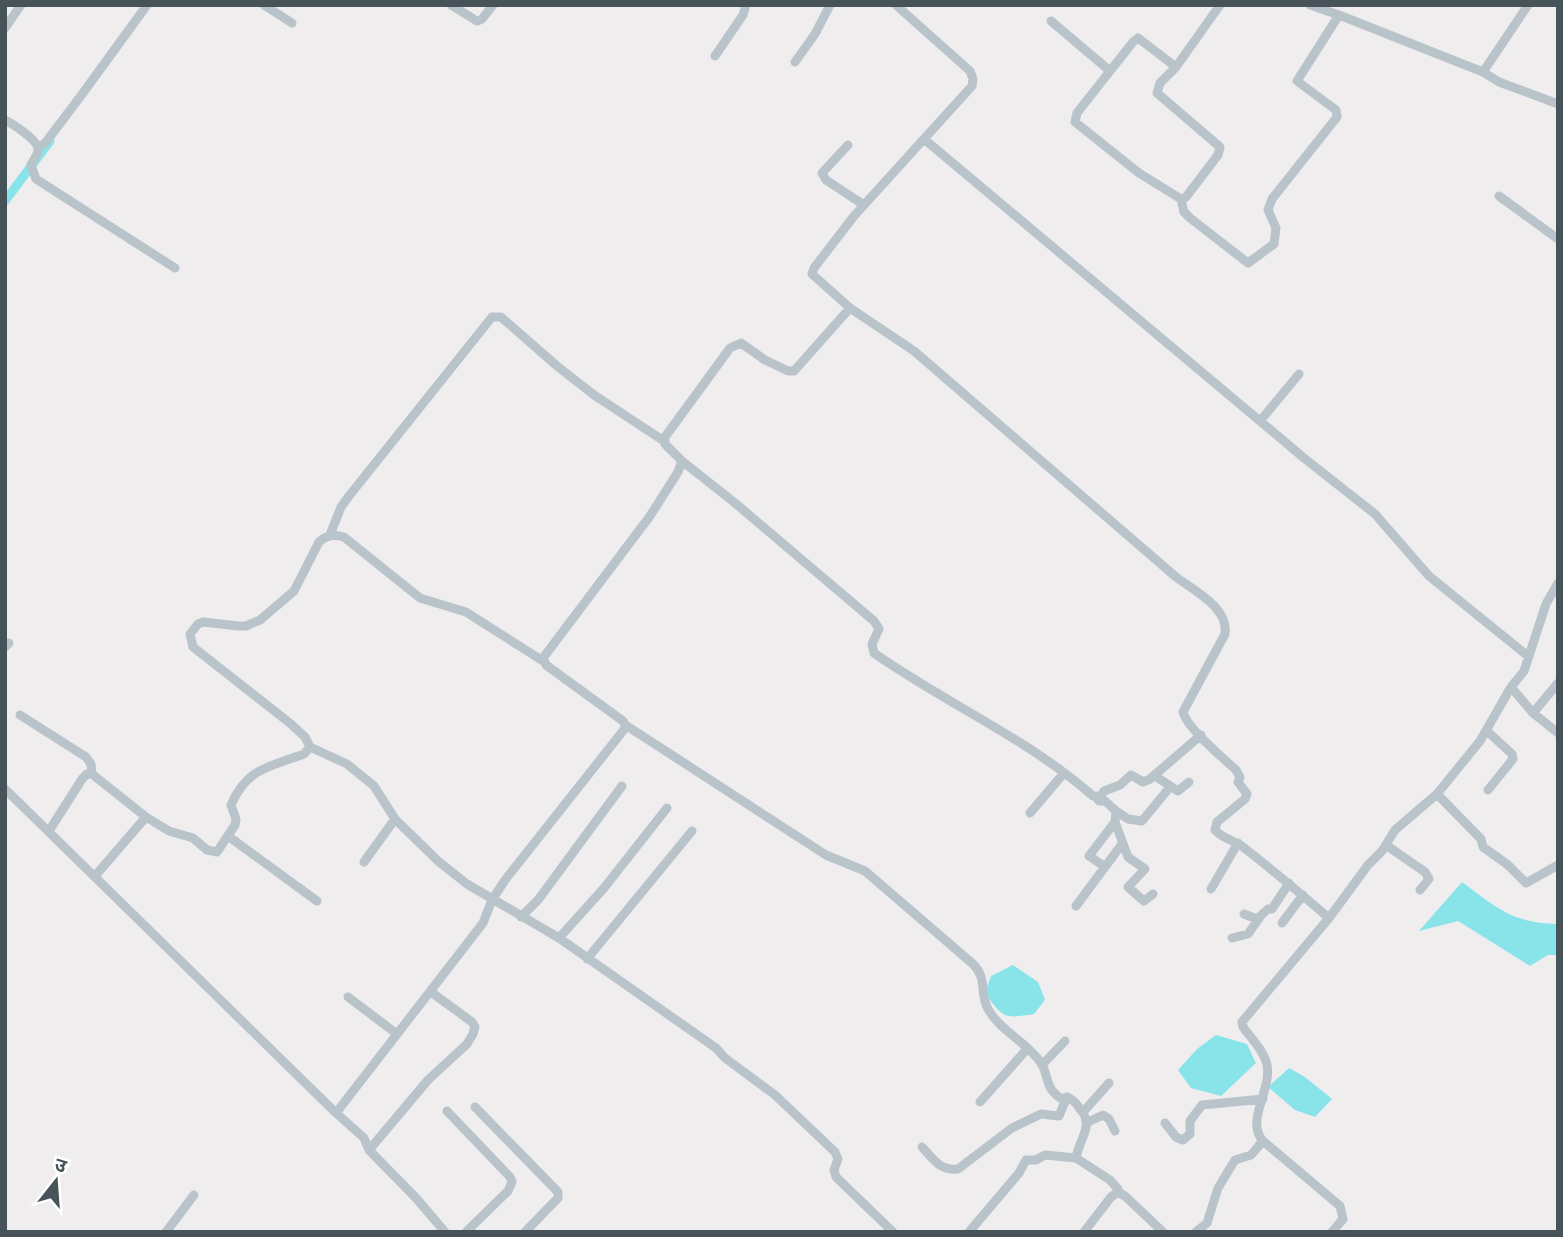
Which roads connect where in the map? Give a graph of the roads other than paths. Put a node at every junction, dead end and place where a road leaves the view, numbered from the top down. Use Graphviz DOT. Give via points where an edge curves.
graph roads {
  1 [pos="20,5"];
  2 [pos="147,5"];
  3 [pos="264,5"];
  4 [pos="452,5"];
  5 [pos="493,5"];
  6 [pos="746,5"];
  7 [pos="830,5"];
  8 [pos="895,5"];
  9 [pos="1220,5"];
  10 [pos="1310,5"];
  11 [pos="1528,5"];
  12 [pos="1339,15"];
  13 [pos="1051,22"];
  14 [pos="292,23"];
  15 [pos="5,28"];
  16 [pos="715,56"];
  17 [pos="795,62"];
  18 [pos="1177,66"];
  19 [pos="1110,71"];
  20 [pos="1483,72"];
  21 [pos="1558,104"];
  22 [pos="5,120"];
  23 [pos="924,139"];
  24 [pos="848,145"];
  25 [pos="38,148"];
  26 [pos="1499,196"];
  27 [pos="1181,199"];
  28 [pos="864,205"];
  29 [pos="1558,239"];
  30 [pos="176,268"];
  31 [pos="850,308"];
  32 [pos="1299,374"];
  33 [pos="1260,421"];
  34 [pos="664,440"];
  35 [pos="682,461"];
  36 [pos="330,535"];
  37 [pos="1557,584"];
  38 [pos="1529,657"];
  39 [pos="543,661"];
  40 [pos="1558,683"];
  41 [pos="1511,687"];
  42 [pos="1533,713"];
  43 [pos="20,715"];
  44 [pos="627,726"];
  45 [pos="1487,731"];
  46 [pos="1558,733"];
  47 [pos="1201,735"];
  48 [pos="310,747"];
  49 [pos="1064,773"];
  50 [pos="92,774"];
  51 [pos="1155,776"];
  52 [pos="1189,782"];
  53 [pos="622,786"];
  54 [pos="1170,787"];
  55 [pos="1488,790"];
  56 [pos="7,794"];
  57 [pos="1437,794"];
  58 [pos="1096,797"];
  59 [pos="667,808"];
  60 [pos="1116,811"];
  61 [pos="1030,813"];
  62 [pos="146,817"];
  63 [pos="394,820"];
  64 [pos="1115,822"];
  65 [pos="49,831"];
  66 [pos="692,831"];
  67 [pos="228,836"];
  68 [pos="1122,844"];
  69 [pos="1238,844"];
  70 [pos="1386,845"];
  71 [pos="364,862"];
  72 [pos="1558,865"];
  73 [pos="1104,866"];
  74 [pos="94,876"];
  75 [pos="1289,883"];
  76 [pos="1211,889"];
  77 [pos="1420,890"];
  78 [pos="1153,894"];
  79 [pos="1303,895"];
  80 [pos="492,900"];
  81 [pos="317,901"];
  82 [pos="1076,906"];
  83 [pos="1244,914"];
  84 [pos="522,917"];
  85 [pos="1260,917"];
  86 [pos="1329,918"];
  87 [pos="1282,923"];
  88 [pos="559,938"];
  89 [pos="1232,938"];
  90 [pos="587,959"];
  91 [pos="431,992"];
  92 [pos="348,997"];
  93 [pos="397,1034"];
  94 [pos="1065,1041"];
  95 [pos="1027,1049"];
  96 [pos="1042,1065"];
  97 [pos="1109,1083"];
  98 [pos="1067,1097"];
  99 [pos="1263,1100"];
  100 [pos="980,1102"];
  101 [pos="475,1107"];
  102 [pos="447,1111"];
  103 [pos="1084,1111"];
  104 [pos="336,1113"];
  105 [pos="1088,1122"];
  106 [pos="1165,1123"];
  107 [pos="1115,1131"];
  108 [pos="1263,1141"];
  109 [pos="922,1147"];
  110 [pos="369,1150"];
  111 [pos="1076,1158"];
  112 [pos="1118,1192"];
  113 [pos="194,1195"];
  114 [pos="166,1232"];
  115 [pos="444,1232"];
  116 [pos="466,1232"];
  117 [pos="525,1232"];
  118 [pos="893,1232"];
  119 [pos="969,1232"];
  120 [pos="1084,1232"];
  121 [pos="1163,1232"];
  122 [pos="1196,1232"];
  123 [pos="1332,1232"];
  1 -- 15 [label="street"];
  2 -- 25 [label="street"];
  3 -- 14 [label="street"];
  4 -- 5 [label="street" via="477,21"];
  6 -- 16 [label="street"];
  7 -- 17 [label="street"];
  8 -- 23 [label="street" via="971,71 973,79 972,86"];
  9 -- 18 [label="street"];
  10 -- 12 [label="street"];
  11 -- 20 [label="street"];
  12 -- 20 [label="street"];
  12 -- 27 [label="street" via="1297,81 1336,110 1338,117 1269,205 1276,228 1274,244 1248,262 1190,218"];
  13 -- 19 [label="street"];
  18 -- 19 [label="street" via="1138,38"];
  18 -- 27 [label="street" via="1160,83 1157,93 1216,142 1220,151"];
  19 -- 27 [label="street" via="1075,122 1139,173"];
  20 -- 21 [label="street"];
  22 -- 25 [label="street"];
  23 -- 28 [label="street"];
  23 -- 33 [label="street"];
  24 -- 28 [label="street" via="822,173"];
  25 -- 30 [label="street" via="32,169 40,183"];
  26 -- 29 [label="street"];
  28 -- 31 [label="street" via="813,271 814,277"];
  31 -- 34 [label="street" via="794,371 765,360 741,343 730,348"];
  31 -- 47 [label="street" via="914,351 1219,611 1225,634 1183,712"];
  32 -- 33 [label="street"];
  33 -- 38 [label="street" via="1375,514 1429,576"];
  34 -- 35 [label="street"];
  34 -- 36 [label="street" via="585,389 501,317 492,317 349,496"];
  35 -- 39 [label="street" via="650,516"];
  35 -- 49 [label="street" via="874,621 879,629 872,644 874,653"];
  36 -- 39 [label="street" via="344,537 420,598 466,612"];
  36 -- 48 [label="street" via="319,542 294,591 260,620 246,626 203,622 190,634 193,647 291,724"];
  37 -- 38 [label="street"];
  38 -- 41 [label="street"];
  39 -- 44 [label="street"];
  40 -- 42 [label="street"];
  41 -- 42 [label="street"];
  41 -- 45 [label="street"];
  42 -- 46 [label="street"];
  43 -- 50 [label="street" via="86,757"];
  44 -- 80 [label="street"];
  44 -- 95 [label="street" via="826,855 872,875 978,969 988,1008"];
  45 -- 55 [label="street" via="1513,754"];
  45 -- 57 [label="street"];
  47 -- 51 [label="street"];
  47 -- 69 [label="street" via="1236,770 1247,794 1215,826 1218,833"];
  48 -- 63 [label="street" via="347,764 374,786"];
  48 -- 67 [label="street" via="304,754 247,778 231,806 236,822"];
  49 -- 58 [label="street"];
  49 -- 61 [label="street"];
  50 -- 62 [label="street"];
  50 -- 65 [label="street" via="82,779"];
  51 -- 54 [label="street"];
  51 -- 58 [label="street" via="1143,782 1131,775"];
  52 -- 54 [label="street" via="1178,791"];
  53 -- 84 [label="street"];
  54 -- 60 [label="street" via="1142,821"];
  56 -- 65 [label="street"];
  57 -- 70 [label="street" via="1395,830"];
  57 -- 72 [label="street" via="1482,839 1483,847 1525,883"];
  58 -- 60 [label="street"];
  59 -- 88 [label="street"];
  60 -- 64 [label="street"];
  62 -- 67 [label="street" via="212,852 217,852"];
  62 -- 74 [label="street"];
  63 -- 71 [label="street"];
  63 -- 80 [label="street" via="457,876"];
  64 -- 68 [label="street"];
  64 -- 73 [label="street" via="1089,856"];
  65 -- 74 [label="street"];
  66 -- 90 [label="street"];
  67 -- 81 [label="street"];
  68 -- 73 [label="street"];
  68 -- 78 [label="street" via="1128,857 1145,869 1128,887 1143,901"];
  69 -- 75 [label="street"];
  69 -- 76 [label="street"];
  70 -- 77 [label="street" via="1425,872 1429,879"];
  70 -- 86 [label="street"];
  73 -- 82 [label="street"];
  74 -- 104 [label="street"];
  75 -- 79 [label="street"];
  75 -- 85 [label="street" via="1272,909"];
  79 -- 86 [label="street"];
  79 -- 87 [label="street"];
  80 -- 84 [label="street"];
  80 -- 91 [label="street" via="483,923"];
  83 -- 85 [label="street"];
  84 -- 88 [label="street"];
  85 -- 89 [label="street" via="1248,934"];
  86 -- 99 [label="street" via="1242,1022 1267,1064"];
  88 -- 90 [label="street"];
  90 -- 118 [label="street" via="775,1095 835,1152 836,1177"];
  91 -- 93 [label="street"];
  91 -- 110 [label="street" via="472,1022 473,1034"];
  92 -- 93 [label="street"];
  93 -- 104 [label="street"];
  94 -- 96 [label="street"];
  95 -- 96 [label="street"];
  95 -- 100 [label="street"];
  96 -- 98 [label="street" via="1049,1088 1062,1099"];
  97 -- 103 [label="street"];
  98 -- 103 [label="street"];
  98 -- 109 [label="street" via="1059,1116 1041,1114 1012,1128 958,1169 939,1166"];
  99 -- 106 [label="street" via="1202,1105 1190,1121 1191,1134 1183,1140"];
  99 -- 108 [label="street" via="1256,1130"];
  101 -- 117 [label="street" via="558,1192 558,1198"];
  102 -- 116 [label="street" via="512,1182"];
  103 -- 105 [label="street"];
  104 -- 110 [label="street" via="364,1138"];
  105 -- 107 [label="street" via="1103,1115"];
  105 -- 111 [label="street"];
  108 -- 122 [label="street" via="1251,1155 1235,1160 1218,1188 1207,1223"];
  108 -- 123 [label="street" via="1340,1206 1343,1219"];
  110 -- 115 [label="street"];
  111 -- 112 [label="street" via="1110,1180"];
  111 -- 119 [label="street" via="1045,1155 1026,1160"];
  112 -- 120 [label="street"];
  112 -- 121 [label="street"];
  113 -- 114 [label="street"];
}
